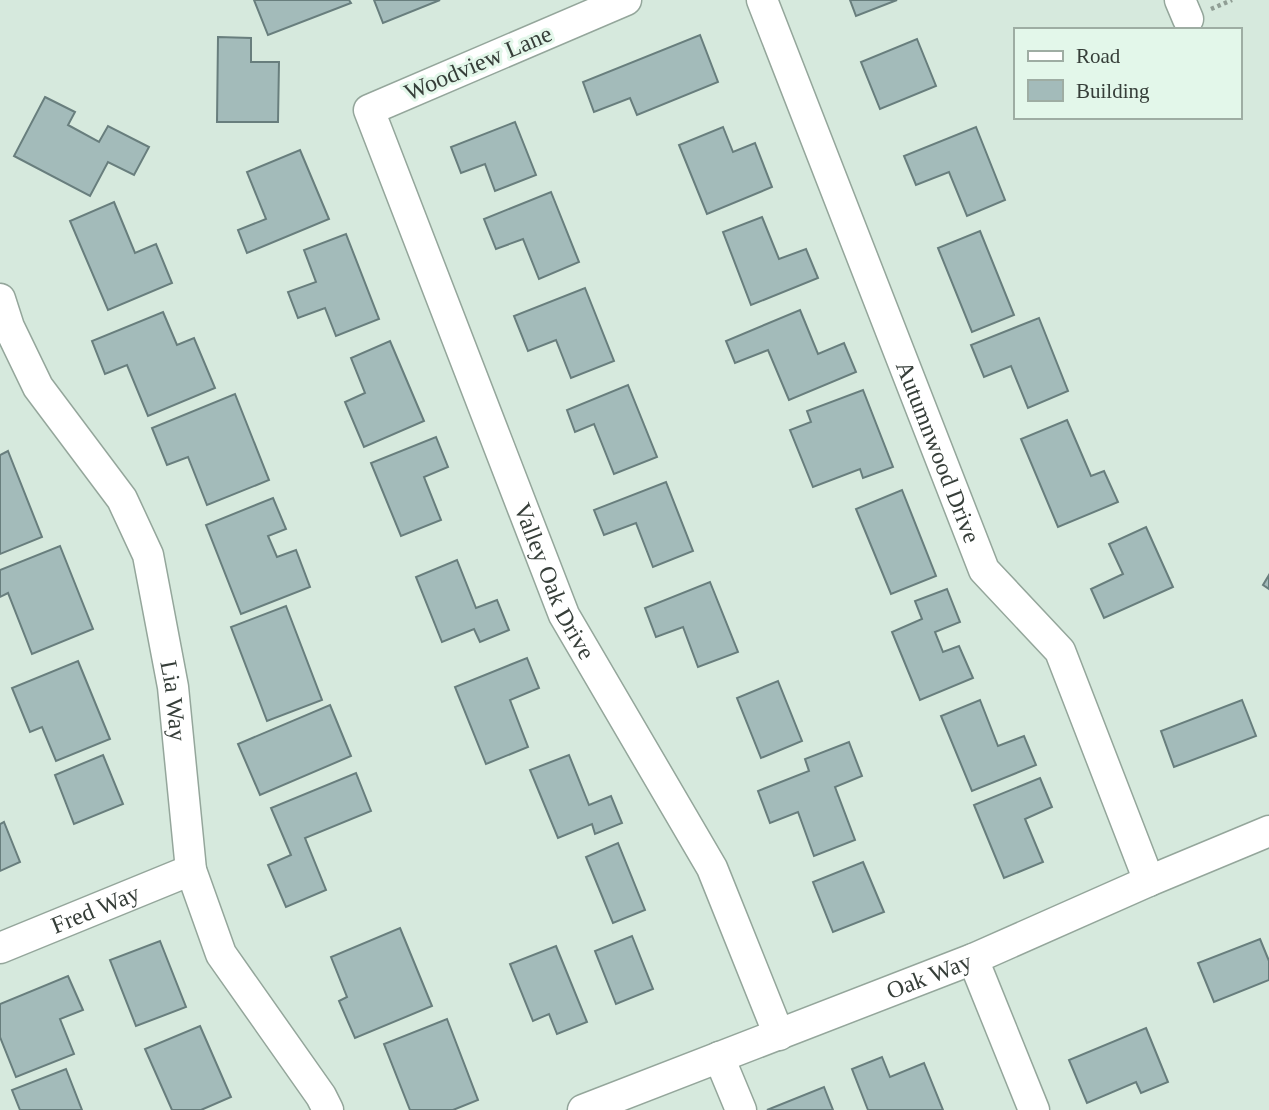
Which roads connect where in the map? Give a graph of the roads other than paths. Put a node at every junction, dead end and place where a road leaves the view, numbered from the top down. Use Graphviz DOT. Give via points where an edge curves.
graph roads {
  1 [pos="626,0"];
  2 [pos="762,0"];
  3 [pos="369,110"];
  4 [pos="0,299"];
  5 [pos="1269,831"];
  6 [pos="191,870"];
  7 [pos="1149,881"];
  8 [pos="0,948"];
  9 [pos="973,959"];
  10 [pos="779,1035"];
  11 [pos="719,1058"];
  12 [pos="328,1110"];
  13 [pos="583,1110"];
  14 [pos="741,1110"];
  15 [pos="1034,1110"];
  1 -- 3 [label="street, Woodview Lane"];
  2 -- 7 [label="street, Autumnwood Drive" via="984,570 1060,651"];
  3 -- 10 [label="street, Valley Oak Drive" via="564,615 712,868"];
  4 -- 6 [label="street, Lia Way" via="38,387 122,499 148,555 173,687"];
  5 -- 7 [label="street, Oak Way"];
  6 -- 8 [label="street, Fred Way"];
  6 -- 12 [label="street, Lia Way" via="221,954"];
  7 -- 9 [label="street, Oak Way"];
  9 -- 10 [label="street, Oak Way"];
  9 -- 15 [label="street"];
  10 -- 11 [label="street, Oak Way"];
  11 -- 13 [label="street, Oak Way"];
  11 -- 14 [label="street"];
}
